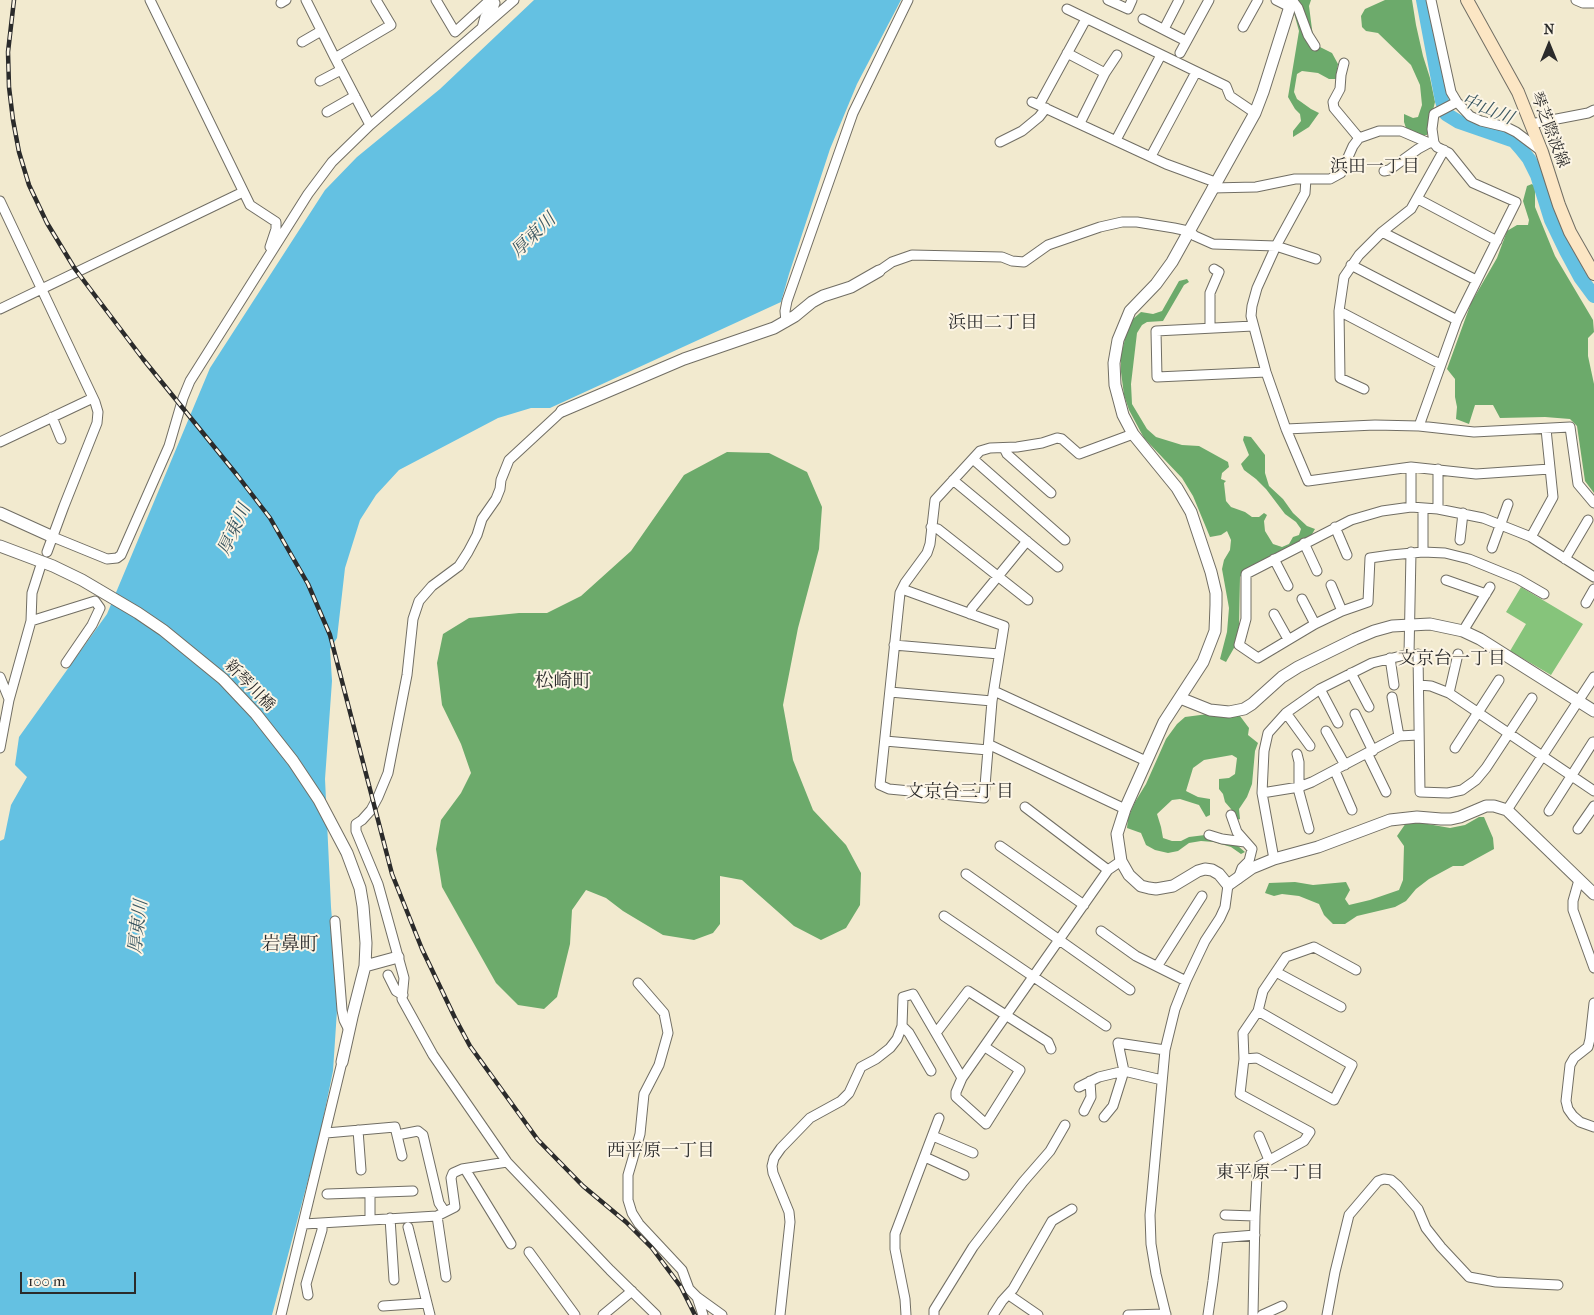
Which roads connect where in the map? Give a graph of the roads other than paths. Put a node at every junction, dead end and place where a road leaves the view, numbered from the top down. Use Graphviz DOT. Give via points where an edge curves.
graph roads {
  1 [pos="150,0"];
  2 [pos="306,0"];
  3 [pos="376,0"];
  4 [pos="436,0"];
  5 [pos="492,0"];
  6 [pos="514,0"];
  7 [pos="908,0"];
  8 [pos="1108,0"];
  9 [pos="1132,0"];
  10 [pos="1179,0"];
  11 [pos="1209,0"];
  12 [pos="1258,0"];
  13 [pos="1276,0"];
  14 [pos="1431,0"];
  15 [pos="1467,0"];
  16 [pos="1576,0"];
  17 [pos="1291,3"];
  18 [pos="1594,3"];
  19 [pos="1067,9"];
  20 [pos="1086,19"];
  21 [pos="1143,19"];
  22 [pos="1243,27"];
  23 [pos="482,29"];
  24 [pos="1164,29"];
  25 [pos="321,31"];
  26 [pos="1186,41"];
  27 [pos="302,42"];
  28 [pos="1315,46"];
  29 [pos="1067,53"];
  30 [pos="1180,53"];
  31 [pos="1117,55"];
  32 [pos="1160,55"];
  33 [pos="334,58"];
  34 [pos="1344,63"];
  35 [pos="341,70"];
  36 [pos="1196,72"];
  37 [pos="1105,73"];
  38 [pos="320,82"];
  39 [pos="355,96"];
  40 [pos="1453,103"];
  41 [pos="1039,105"];
  42 [pos="1594,110"];
  43 [pos="327,112"];
  44 [pos="1255,113"];
  45 [pos="1080,123"];
  46 [pos="1531,124"];
  47 [pos="370,125"];
  48 [pos="1359,138"];
  49 [pos="1116,140"];
  50 [pos="1000,142"];
  51 [pos="1431,143"];
  52 [pos="1444,150"];
  53 [pos="1542,152"];
  54 [pos="1151,156"];
  55 [pos="1384,171"];
  56 [pos="1306,179"];
  57 [pos="1214,185"];
  58 [pos="243,192"];
  59 [pos="1418,199"];
  60 [pos="0,201"];
  61 [pos="1188,231"];
  62 [pos="1382,232"];
  63 [pos="1497,241"];
  64 [pos="1276,246"];
  65 [pos="270,254"];
  66 [pos="1316,259"];
  67 [pos="1352,265"];
  68 [pos="1214,269"];
  69 [pos="879,271"];
  70 [pos="1593,272"];
  71 [pos="1476,280"];
  72 [pos="42,289"];
  73 [pos="0,309"];
  74 [pos="1339,311"];
  75 [pos="1457,320"];
  76 [pos="786,322"];
  77 [pos="1253,326"];
  78 [pos="1210,328"];
  79 [pos="1440,364"];
  80 [pos="1266,372"];
  81 [pos="1364,388"];
  82 [pos="93,398"];
  83 [pos="562,411"];
  84 [pos="52,417"];
  85 [pos="1420,426"];
  86 [pos="1286,429"];
  87 [pos="1546,429"];
  88 [pos="1133,434"];
  89 [pos="62,438"];
  90 [pos="0,442"];
  91 [pos="1004,448"];
  92 [pos="973,458"];
  93 [pos="1411,467"];
  94 [pos="1438,469"];
  95 [pos="1550,469"];
  96 [pos="953,480"];
  97 [pos="1051,492"];
  98 [pos="1594,503"];
  99 [pos="1508,504"];
  100 [pos="1411,507"];
  101 [pos="1423,508"];
  102 [pos="1438,509"];
  103 [pos="0,513"];
  104 [pos="1463,513"];
  105 [pos="1588,520"];
  106 [pos="1500,524"];
  107 [pos="931,527"];
  108 [pos="1335,527"];
  109 [pos="53,537"];
  110 [pos="1531,538"];
  111 [pos="1065,540"];
  112 [pos="1460,540"];
  113 [pos="1027,541"];
  114 [pos="1304,543"];
  115 [pos="0,546"];
  116 [pos="1492,548"];
  117 [pos="47,552"];
  118 [pos="1411,552"];
  119 [pos="1423,552"];
  120 [pos="1347,555"];
  121 [pos="1274,559"];
  122 [pos="1565,559"];
  123 [pos="1058,567"];
  124 [pos="40,568"];
  125 [pos="1317,571"];
  126 [pos="998,576"];
  127 [pos="1594,577"];
  128 [pos="1446,580"];
  129 [pos="1331,584"];
  130 [pos="1288,586"];
  131 [pos="902,589"];
  132 [pos="1594,589"];
  133 [pos="1544,594"];
  134 [pos="1302,599"];
  135 [pos="1028,600"];
  136 [pos="1586,603"];
  137 [pos="1342,611"];
  138 [pos="970,614"];
  139 [pos="1274,614"];
  140 [pos="31,621"];
  141 [pos="1315,624"];
  142 [pos="1410,624"];
  143 [pos="1463,631"];
  144 [pos="1288,639"];
  145 [pos="894,645"];
  146 [pos="999,654"];
  147 [pos="1418,654"];
  148 [pos="1458,654"];
  149 [pos="1390,658"];
  150 [pos="66,664"];
  151 [pos="1351,673"];
  152 [pos="0,677"];
  153 [pos="1594,677"];
  154 [pos="1499,680"];
  155 [pos="1394,685"];
  156 [pos="1419,685"];
  157 [pos="1320,689"];
  158 [pos="994,691"];
  159 [pos="890,692"];
  160 [pos="1449,693"];
  161 [pos="1392,697"];
  162 [pos="1180,698"];
  163 [pos="1532,698"];
  164 [pos="10,700"];
  165 [pos="1579,701"];
  166 [pos="992,702"];
  167 [pos="1368,707"];
  168 [pos="1594,711"];
  169 [pos="1478,712"];
  170 [pos="1286,713"];
  171 [pos="1355,714"];
  172 [pos="1338,723"];
  173 [pos="1326,731"];
  174 [pos="1510,733"];
  175 [pos="1418,735"];
  176 [pos="1399,736"];
  177 [pos="885,741"];
  178 [pos="1593,742"];
  179 [pos="1310,746"];
  180 [pos="0,748"];
  181 [pos="989,748"];
  182 [pos="1455,748"];
  183 [pos="1370,752"];
  184 [pos="1296,754"];
  185 [pos="1543,756"];
  186 [pos="1146,761"];
  187 [pos="1345,765"];
  188 [pos="1335,771"];
  189 [pos="1571,776"];
  190 [pos="1300,788"];
  191 [pos="1594,791"];
  192 [pos="1386,792"];
  193 [pos="1262,793"];
  194 [pos="1594,806"];
  195 [pos="1026,807"];
  196 [pos="1125,810"];
  197 [pos="1352,810"];
  198 [pos="1508,810"];
  199 [pos="1549,811"];
  200 [pos="1231,815"];
  201 [pos="1309,829"];
  202 [pos="1578,830"];
  203 [pos="1209,835"];
  204 [pos="1245,842"];
  205 [pos="1000,846"];
  206 [pos="1274,859"];
  207 [pos="1121,861"];
  208 [pos="1108,870"];
  209 [pos="966,874"];
  210 [pos="1579,880"];
  211 [pos="1233,882"];
  212 [pos="1594,894"];
  213 [pos="1202,896"];
  214 [pos="1084,905"];
  215 [pos="944,916"];
  216 [pos="334,921"];
  217 [pos="1101,931"];
  218 [pos="1060,940"];
  219 [pos="398,957"];
  220 [pos="1158,965"];
  221 [pos="364,966"];
  222 [pos="1594,968"];
  223 [pos="1356,970"];
  224 [pos="1276,972"];
  225 [pos="388,975"];
  226 [pos="1034,977"];
  227 [pos="1186,981"];
  228 [pos="638,983"];
  229 [pos="1130,990"];
  230 [pos="403,995"];
  231 [pos="1594,1003"];
  232 [pos="1341,1007"];
  233 [pos="1258,1011"];
  234 [pos="1007,1016"];
  235 [pos="902,1026"];
  236 [pos="1106,1026"];
  237 [pos="348,1030"];
  238 [pos="936,1033"];
  239 [pos="985,1047"];
  240 [pos="1051,1049"];
  241 [pos="1165,1050"];
  242 [pos="1244,1059"];
  243 [pos="342,1062"];
  244 [pos="931,1071"];
  245 [pos="1124,1071"];
  246 [pos="962,1078"];
  247 [pos="1162,1080"];
  248 [pos="1090,1081"];
  249 [pos="1079,1087"];
  250 [pos="1084,1111"];
  251 [pos="1104,1117"];
  252 [pos="939,1118"];
  253 [pos="1065,1126"];
  254 [pos="1594,1127"];
  255 [pos="358,1130"];
  256 [pos="326,1134"];
  257 [pos="397,1135"];
  258 [pos="933,1136"];
  259 [pos="1259,1136"];
  260 [pos="973,1153"];
  261 [pos="402,1156"];
  262 [pos="926,1157"];
  263 [pos="1269,1160"];
  264 [pos="507,1162"];
  265 [pos="465,1169"];
  266 [pos="361,1170"];
  267 [pos="964,1175"];
  268 [pos="413,1191"];
  269 [pos="370,1193"];
  270 [pos="327,1194"];
  271 [pos="1072,1208"];
  272 [pos="441,1214"];
  273 [pos="1225,1215"];
  274 [pos="1255,1216"];
  275 [pos="390,1218"];
  276 [pos="370,1220"];
  277 [pos="322,1223"];
  278 [pos="304,1224"];
  279 [pos="408,1227"];
  280 [pos="1255,1235"];
  281 [pos="511,1244"];
  282 [pos="529,1252"];
  283 [pos="446,1277"];
  284 [pos="394,1280"];
  285 [pos="1558,1285"];
  286 [pos="632,1291"];
  287 [pos="308,1295"];
  288 [pos="1009,1295"];
  289 [pos="697,1297"];
  290 [pos="427,1304"];
  291 [pos="383,1306"];
  292 [pos="1282,1306"];
  293 [pos="393,1310"];
  294 [pos="281,1315"];
  295 [pos="430,1315"];
  296 [pos="575,1315"];
  297 [pos="603,1315"];
  298 [pos="656,1315"];
  299 [pos="703,1315"];
  300 [pos="722,1315"];
  301 [pos="780,1315"];
  302 [pos="906,1315"];
  303 [pos="934,1315"];
  304 [pos="993,1315"];
  305 [pos="1038,1315"];
  306 [pos="1128,1315"];
  307 [pos="1166,1315"];
  308 [pos="1208,1315"];
  309 [pos="1253,1315"];
  310 [pos="1262,1315"];
  311 [pos="1327,1315"];
  1 -- 58 [label="street"];
  2 -- 25 [label="street"];
  3 -- 33 [label="street" via="391,25"];
  4 -- 5 [label="street" via="454,32"];
  5 -- 23 [label="street" via="494,8 485,17"];
  6 -- 23 [label="street"];
  7 -- 76 [label="street" via="852,113 787,301"];
  8 -- 9 [label="street" via="1128,9"];
  10 -- 24 [label="street"];
  11 -- 26 [label="street"];
  12 -- 22 [label="street"];
  13 -- 17 [label="street"];
  14 -- 40 [label="street"];
  15 -- 46 [label="main road, 琴芝際波線" via="1518,92"];
  16 -- 18 [label="street"];
  17 -- 28 [label="street" via="1298,8"];
  17 -- 44 [label="street"];
  19 -- 20 [label="street"];
  20 -- 29 [label="street"];
  20 -- 32 [label="street"];
  21 -- 24 [label="street"];
  23 -- 47 [label="street"];
  24 -- 26 [label="street"];
  25 -- 27 [label="street"];
  25 -- 33 [label="street"];
  26 -- 30 [label="street"];
  29 -- 37 [label="street"];
  29 -- 41 [label="street"];
  31 -- 37 [label="street"];
  32 -- 36 [label="street"];
  32 -- 49 [label="street"];
  33 -- 35 [label="street"];
  34 -- 48 [label="street" via="1334,108"];
  35 -- 38 [label="street"];
  35 -- 39 [label="street"];
  36 -- 44 [label="street" via="1226,86 1230,96"];
  36 -- 54 [label="street"];
  37 -- 45 [label="street"];
  39 -- 43 [label="street"];
  39 -- 47 [label="street"];
  40 -- 51 [label="street" via="1434,114"];
  40 -- 53 [label="street" via="1470,116 1516,132"];
  41 -- 45 [label="street"];
  41 -- 50 [label="street" via="1039,117 1022,131"];
  42 -- 46 [label="street"];
  44 -- 57 [label="street"];
  45 -- 49 [label="street"];
  46 -- 53 [label="main road, 琴芝際波線"];
  47 -- 65 [label="street" via="320,176"];
  48 -- 51 [label="street" via="1394,130"];
  48 -- 56 [label="street" via="1340,175"];
  49 -- 54 [label="street"];
  51 -- 52 [label="street"];
  51 -- 55 [label="street"];
  52 -- 59 [label="street"];
  52 -- 63 [label="street" via="1450,153 1473,183 1516,202"];
  53 -- 70 [label="main road, 琴芝際波線" via="1570,232"];
  54 -- 57 [label="street"];
  56 -- 57 [label="street" via="1256,187"];
  56 -- 64 [label="street" via="1305,193"];
  57 -- 61 [label="street"];
  58 -- 65 [label="street" via="250,205 276,222"];
  58 -- 72 [label="street"];
  59 -- 62 [label="street" via="1411,209"];
  59 -- 63 [label="street"];
  60 -- 72 [label="street"];
  61 -- 64 [label="street" via="1214,244"];
  61 -- 69 [label="street" via="1122,222 1048,245 1024,262 1002,257 912,255"];
  61 -- 88 [label="street" via="1166,271 1130,311 1118,340 1115,385 1123,415"];
  62 -- 67 [label="street"];
  62 -- 71 [label="street"];
  63 -- 71 [label="street"];
  64 -- 66 [label="street"];
  64 -- 77 [label="street" via="1254,297"];
  65 -- 109 [label="street" via="190,381 169,446 121,555 107,559"];
  67 -- 74 [label="street" via="1344,277"];
  67 -- 75 [label="street"];
  68 -- 78 [label="street" via="1219,272 1210,293"];
  69 -- 76 [label="street" via="851,287 817,299"];
  71 -- 75 [label="street"];
  72 -- 73 [label="street"];
  72 -- 82 [label="street"];
  74 -- 79 [label="street"];
  74 -- 81 [label="street" via="1340,378"];
  75 -- 79 [label="street"];
  76 -- 83 [label="street" via="678,361"];
  77 -- 78 [label="street"];
  77 -- 80 [label="street"];
  78 -- 80 [label="street" via="1156,331 1157,376"];
  79 -- 85 [label="street"];
  80 -- 86 [label="street"];
  82 -- 84 [label="street"];
  82 -- 109 [label="street" via="98,412 97,423"];
  83 -- 219 [label="street" via="509,460 496,499 482,518 468,552 459,566 425,594 415,609 407,675 388,773 371,810 356,824 378,884"];
  84 -- 89 [label="street"];
  84 -- 90 [label="street"];
  85 -- 86 [label="street"];
  85 -- 87 [label="street" via="1474,432"];
  86 -- 93 [label="street" via="1308,481"];
  87 -- 95 [label="street"];
  87 -- 98 [label="street" via="1570,427 1578,484"];
  88 -- 91 [label="street" via="1079,454 1057,438"];
  88 -- 162 [label="street" via="1177,488 1191,512 1216,593 1215,631 1211,646"];
  91 -- 92 [label="street" via="980,451"];
  91 -- 97 [label="street"];
  92 -- 96 [label="street"];
  92 -- 111 [label="street"];
  93 -- 94 [label="street"];
  93 -- 100 [label="street"];
  94 -- 95 [label="street" via="1476,474"];
  94 -- 102 [label="street"];
  95 -- 110 [label="street" via="1553,496"];
  96 -- 107 [label="street" via="935,500"];
  96 -- 113 [label="street"];
  99 -- 106 [label="street"];
  100 -- 101 [label="street"];
  100 -- 108 [label="street" via="1382,511"];
  101 -- 102 [label="street"];
  101 -- 119 [label="street"];
  102 -- 104 [label="street"];
  103 -- 109 [label="street"];
  104 -- 106 [label="street"];
  104 -- 112 [label="street"];
  105 -- 122 [label="street"];
  106 -- 110 [label="street"];
  106 -- 116 [label="street"];
  107 -- 126 [label="street" via="938,529"];
  107 -- 131 [label="street" via="927,553"];
  108 -- 114 [label="street"];
  108 -- 120 [label="street"];
  109 -- 117 [label="street"];
  110 -- 122 [label="street"];
  113 -- 123 [label="street"];
  113 -- 126 [label="street"];
  114 -- 121 [label="street"];
  114 -- 125 [label="street"];
  115 -- 221 [label="street, 新琴川橋" via="53,566 104,592 163,630 230,686 256,714 319,800 347,853 360,888 365,923"];
  118 -- 119 [label="street"];
  118 -- 137 [label="street" via="1370,558 1368,602"];
  118 -- 142 [label="street"];
  119 -- 133 [label="street" via="1469,559 1518,579"];
  121 -- 130 [label="street"];
  121 -- 144 [label="street" via="1246,574 1246,619 1239,645 1258,658"];
  122 -- 127 [label="street"];
  124 -- 140 [label="street" via="32,593"];
  126 -- 135 [label="street"];
  126 -- 138 [label="street"];
  128 -- 143 [label="street" via="1488,591"];
  129 -- 137 [label="street"];
  131 -- 138 [label="street"];
  131 -- 145 [label="street"];
  132 -- 136 [label="street"];
  134 -- 141 [label="street"];
  137 -- 141 [label="street"];
  138 -- 146 [label="street" via="1004,626"];
  139 -- 144 [label="street"];
  140 -- 150 [label="street" via="95,602 100,608"];
  140 -- 164 [label="street"];
  141 -- 144 [label="street"];
  142 -- 143 [label="street" via="1438,625"];
  142 -- 149 [label="street" via="1409,654"];
  142 -- 162 [label="street" via="1374,631 1329,650 1282,677 1244,709 1229,712 1210,710"];
  143 -- 165 [label="street" via="1494,646"];
  145 -- 146 [label="street"];
  145 -- 159 [label="street"];
  146 -- 158 [label="street"];
  147 -- 156 [label="street"];
  148 -- 160 [label="street"];
  149 -- 151 [label="street" via="1372,662"];
  149 -- 155 [label="street"];
  151 -- 157 [label="street"];
  151 -- 167 [label="street"];
  152 -- 164 [label="street"];
  153 -- 165 [label="street"];
  154 -- 169 [label="street"];
  156 -- 160 [label="street"];
  156 -- 175 [label="street"];
  157 -- 170 [label="street"];
  157 -- 172 [label="street"];
  158 -- 166 [label="street"];
  158 -- 186 [label="street"];
  159 -- 166 [label="street"];
  159 -- 177 [label="street"];
  160 -- 169 [label="street"];
  161 -- 176 [label="street"];
  162 -- 186 [label="street" via="1164,722"];
  163 -- 174 [label="street"];
  164 -- 180 [label="street"];
  165 -- 168 [label="street"];
  165 -- 185 [label="street"];
  166 -- 181 [label="street"];
  169 -- 174 [label="street"];
  169 -- 182 [label="street"];
  170 -- 179 [label="street"];
  170 -- 193 [label="street" via="1268,733"];
  171 -- 183 [label="street"];
  173 -- 187 [label="street"];
  174 -- 175 [label="street" via="1476,780 1462,790 1448,793 1420,792"];
  174 -- 185 [label="street"];
  175 -- 176 [label="street"];
  176 -- 183 [label="street"];
  177 -- 181 [label="street"];
  177 -- 181 [label="street" via="880,785 889,789 984,798"];
  178 -- 189 [label="street"];
  181 -- 196 [label="street"];
  183 -- 187 [label="street"];
  183 -- 192 [label="street"];
  184 -- 190 [label="street" via="1300,762"];
  185 -- 189 [label="street"];
  185 -- 198 [label="street"];
  186 -- 196 [label="street"];
  187 -- 188 [label="street"];
  188 -- 190 [label="street"];
  188 -- 197 [label="street"];
  189 -- 191 [label="street"];
  189 -- 199 [label="street"];
  190 -- 193 [label="street"];
  190 -- 201 [label="street"];
  193 -- 206 [label="street"];
  194 -- 202 [label="street"];
  195 -- 208 [label="street"];
  196 -- 207 [label="street" via="1118,834"];
  198 -- 206 [label="street" via="1486,806 1451,819 1417,816 1390,820 1318,847"];
  198 -- 210 [label="street"];
  200 -- 204 [label="street"];
  203 -- 204 [label="street"];
  204 -- 211 [label="street" via="1252,849 1252,855"];
  205 -- 214 [label="street"];
  206 -- 211 [label="street" via="1252,868"];
  207 -- 208 [label="street"];
  207 -- 211 [label="street" via="1129,876 1149,888 1173,886 1204,869"];
  208 -- 214 [label="street"];
  209 -- 218 [label="street"];
  210 -- 212 [label="street"];
  210 -- 222 [label="street" via="1573,910"];
  211 -- 227 [label="street" via="1220,918"];
  213 -- 220 [label="street"];
  214 -- 218 [label="street"];
  215 -- 226 [label="street"];
  216 -- 237 [label="street" via="342,1010"];
  217 -- 220 [label="street" via="1136,956"];
  218 -- 226 [label="street"];
  218 -- 229 [label="street"];
  219 -- 221 [label="street"];
  219 -- 230 [label="street" via="404,978"];
  220 -- 227 [label="street"];
  221 -- 237 [label="street, 新琴川橋"];
  223 -- 224 [label="street" via="1314,947 1286,957"];
  224 -- 232 [label="street"];
  224 -- 233 [label="street" via="1263,991"];
  225 -- 230 [label="street" via="396,991"];
  226 -- 234 [label="street"];
  226 -- 236 [label="street"];
  227 -- 241 [label="street"];
  228 -- 289 [label="street" via="664,1013 668,1033 659,1065 644,1094 640,1134 628,1175 628,1200 639,1224 682,1270 689,1289"];
  230 -- 264 [label="street" via="408,1012 433,1055"];
  231 -- 254 [label="street" via="1588,1047 1570,1065 1566,1101 1573,1116"];
  233 -- 242 [label="street" via="1243,1033"];
  233 -- 242 [label="street" via="1352,1065 1334,1100 1256,1058"];
  234 -- 238 [label="street" via="968,991"];
  234 -- 239 [label="street"];
  234 -- 240 [label="street" via="1048,1042"];
  235 -- 238 [label="street" via="903,997 913,994"];
  235 -- 244 [label="street"];
  235 -- 301 [label="street" via="890,1048 861,1067 849,1093 810,1118 774,1158 773,1173 790,1222"];
  237 -- 243 [label="street, 新琴川橋"];
  238 -- 246 [label="street"];
  239 -- 246 [label="street"];
  239 -- 246 [label="street" via="1020,1070 986,1124 956,1097"];
  241 -- 245 [label="street" via="1118,1043"];
  241 -- 247 [label="street"];
  242 -- 263 [label="street" via="1240,1094 1310,1132 1304,1142"];
  243 -- 256 [label="street"];
  245 -- 247 [label="street"];
  245 -- 248 [label="street"];
  245 -- 251 [label="street" via="1113,1106"];
  247 -- 307 [label="street" via="1150,1215 1151,1244"];
  248 -- 249 [label="street"];
  248 -- 250 [label="street" via="1091,1097"];
  252 -- 258 [label="street"];
  253 -- 303 [label="street" via="1050,1151 973,1247"];
  255 -- 256 [label="street"];
  255 -- 257 [label="street" via="395,1127"];
  255 -- 266 [label="street"];
  256 -- 278 [label="street"];
  257 -- 261 [label="street"];
  257 -- 272 [label="street" via="418,1131 423,1135"];
  258 -- 260 [label="street"];
  258 -- 262 [label="street"];
  259 -- 263 [label="street"];
  262 -- 267 [label="street"];
  262 -- 302 [label="street" via="895,1234"];
  263 -- 274 [label="street" via="1259,1166 1256,1176"];
  264 -- 265 [label="street"];
  264 -- 286 [label="street"];
  265 -- 272 [label="street" via="453,1173 451,1178 455,1207"];
  265 -- 281 [label="street"];
  268 -- 269 [label="street"];
  269 -- 270 [label="street"];
  269 -- 276 [label="street"];
  271 -- 288 [label="street" via="1052,1221"];
  272 -- 275 [label="street"];
  272 -- 283 [label="street"];
  273 -- 274 [label="street"];
  274 -- 280 [label="street"];
  275 -- 276 [label="street"];
  275 -- 284 [label="street"];
  276 -- 277 [label="street"];
  277 -- 278 [label="street"];
  277 -- 287 [label="street" via="306,1284"];
  278 -- 294 [label="street"];
  279 -- 290 [label="street"];
  280 -- 308 [label="street" via="1218,1238"];
  280 -- 309 [label="street"];
  282 -- 296 [label="street"];
  285 -- 311 [label="street" via="1496,1282 1469,1277 1426,1228 1418,1209 1398,1186 1384,1179 1378,1181 1349,1216"];
  286 -- 297 [label="street"];
  286 -- 298 [label="street"];
  288 -- 304 [label="street"];
  288 -- 305 [label="street"];
  289 -- 299 [label="street"];
  289 -- 300 [label="street"];
  290 -- 293 [label="street"];
  290 -- 295 [label="street"];
  291 -- 293 [label="street"];
  292 -- 310 [label="street"];
  306 -- 307 [label="street"];
}
